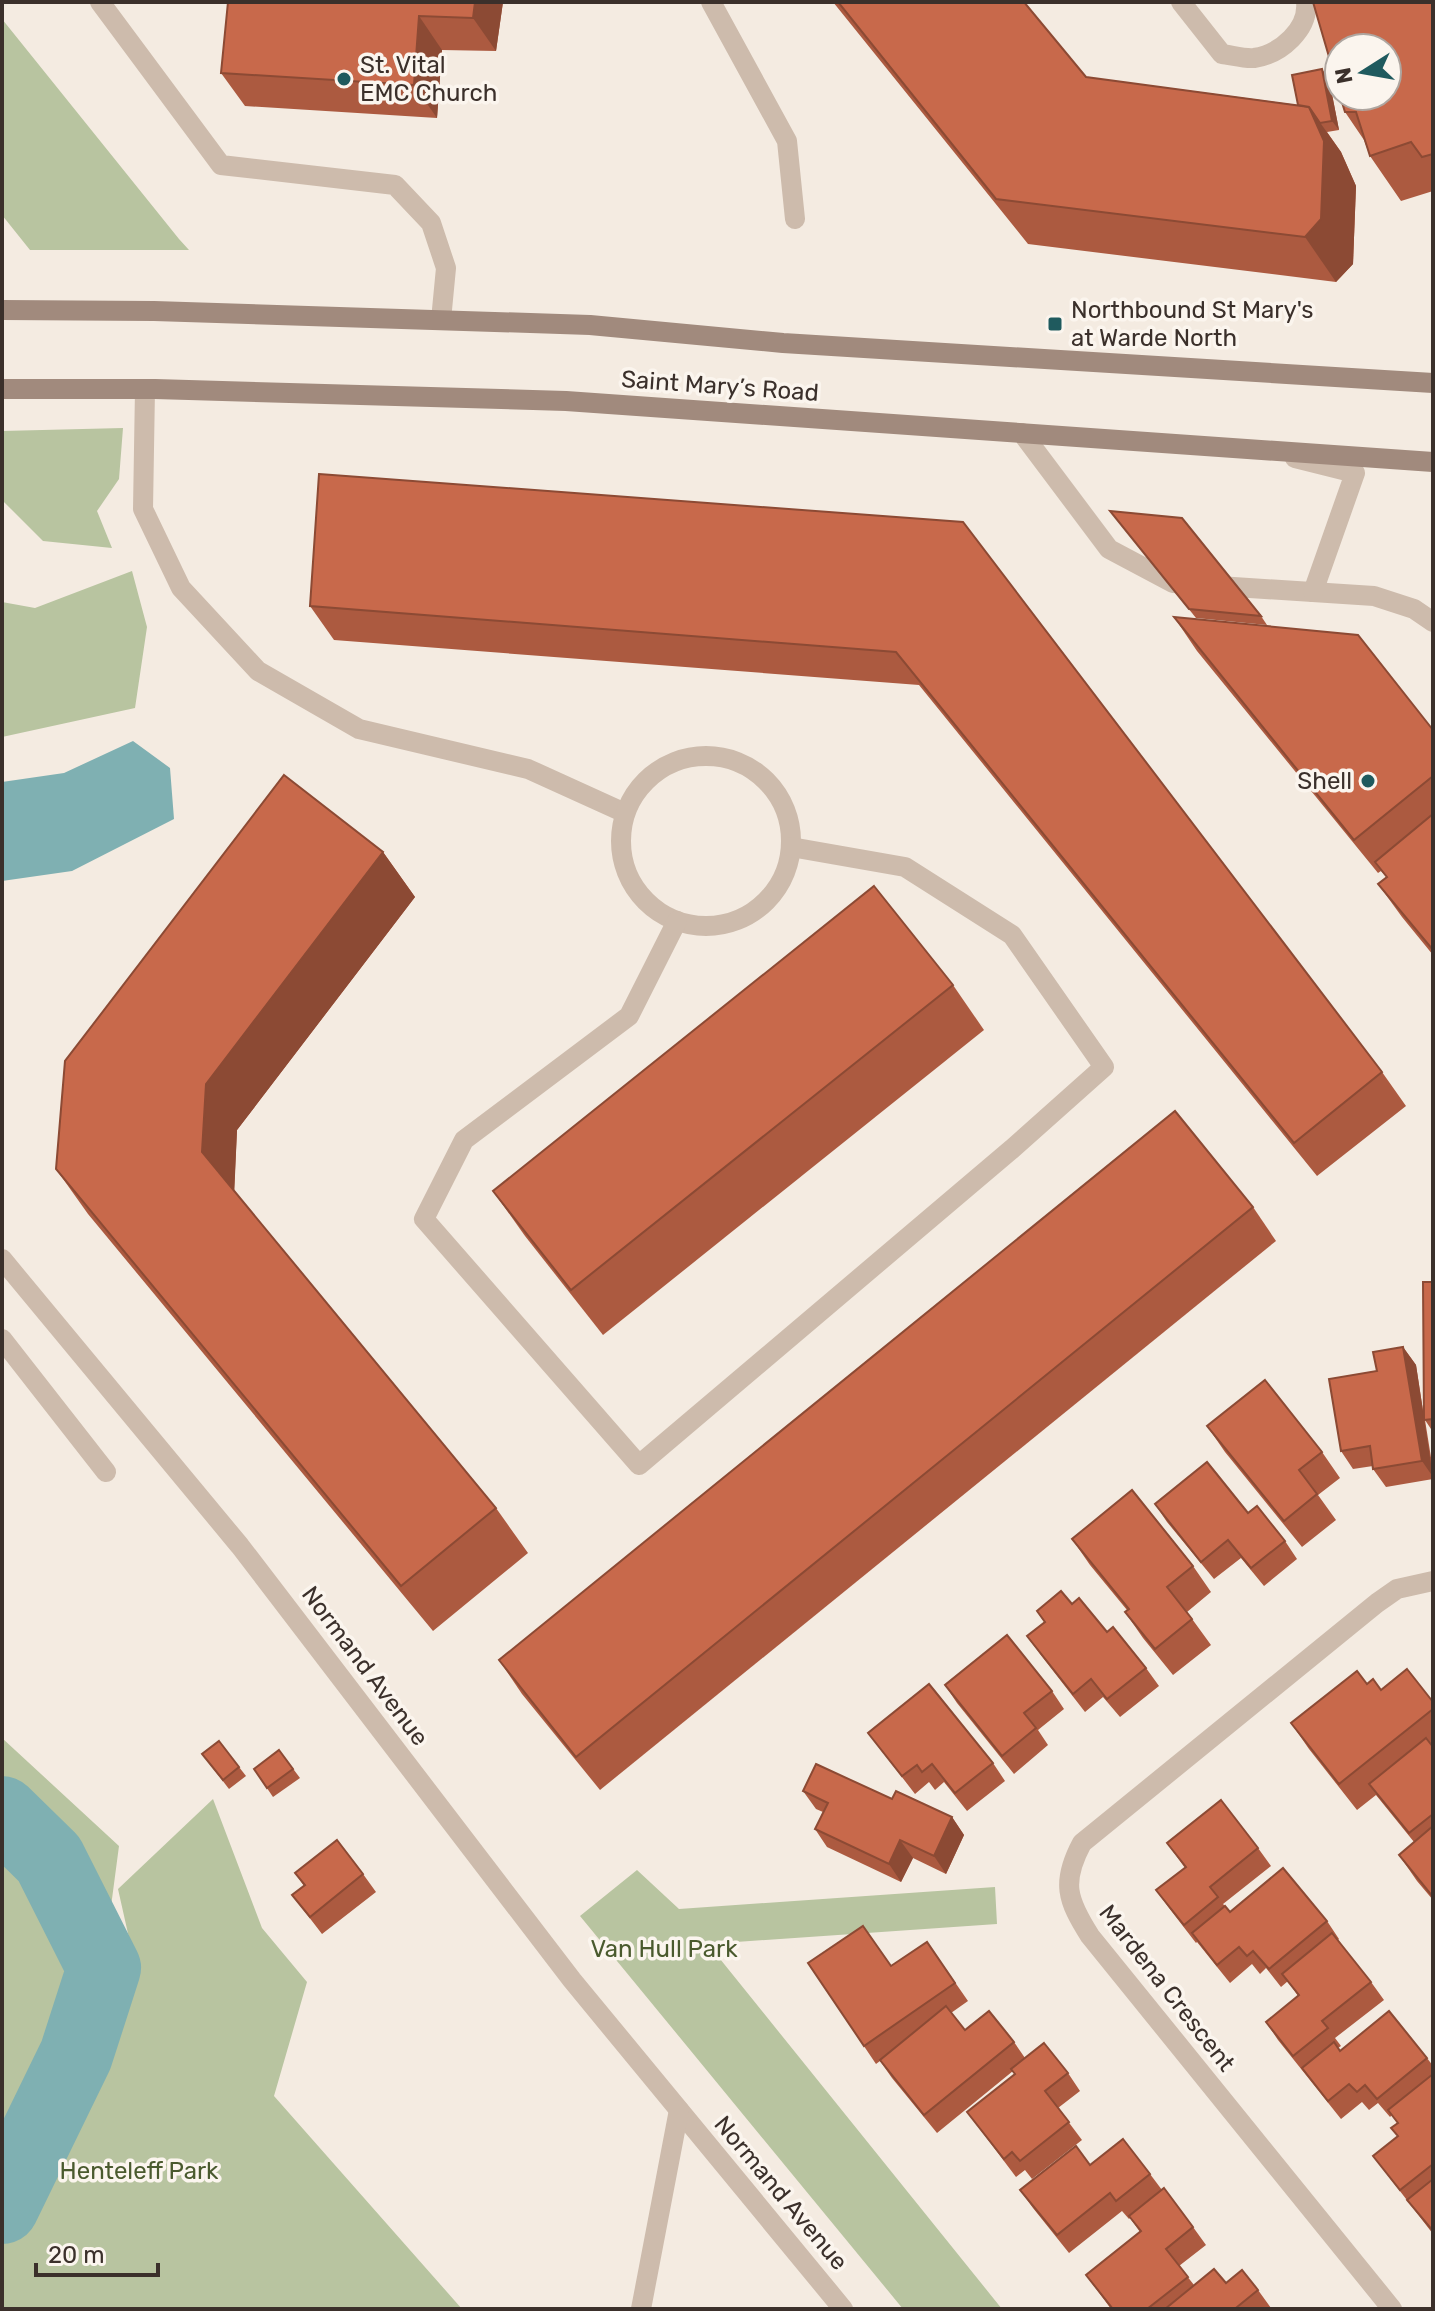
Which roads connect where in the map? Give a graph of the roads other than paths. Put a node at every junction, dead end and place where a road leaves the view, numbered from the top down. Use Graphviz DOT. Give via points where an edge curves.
graph roads {
  1 [pos="100,2"];
  2 [pos="711,2"];
  3 [pos="1181,2"];
  4 [pos="1306,2"];
  5 [pos="795,219"];
  6 [pos="2,310"];
  7 [pos="441,320"];
  8 [pos="1429,381"];
  9 [pos="2,389"];
  10 [pos="145,389"];
  11 [pos="1022,433"];
  12 [pos="1269,451"];
  13 [pos="1433,462"];
  14 [pos="1313,592"];
  15 [pos="1433,622"];
  16 [pos="625,813"];
  17 [pos="791,847"];
  18 [pos="677,921"];
  19 [pos="2,1259"];
  20 [pos="2,1339"];
  21 [pos="106,1472"];
  22 [pos="1433,1581"];
  23 [pos="679,2110"];
  24 [pos="641,2309"];
  25 [pos="843,2309"];
  26 [pos="1392,2309"];
  1 -- 7 [label="street" via="221,165 395,185 431,223 446,268"];
  2 -- 5 [label="street" via="787,141"];
  3 -- 4 [label="street" via="1222,54 1254,58 1289,42 1308,16"];
  6 -- 7 [label="main road, Saint Mary’s Road"];
  7 -- 8 [label="main road, Saint Mary’s Road" via="590,325 783,343"];
  9 -- 10 [label="main road, Saint Mary’s Road"];
  10 -- 11 [label="main road, Saint Mary’s Road" via="566,401"];
  10 -- 16 [label="street" via="143,509 181,588 258,671 359,729 528,769"];
  11 -- 12 [label="main road, Saint Mary’s Road"];
  11 -- 14 [label="street" via="1109,549 1173,583"];
  12 -- 13 [label="main road, Saint Mary’s Road"];
  12 -- 14 [label="street" via="1355,473"];
  14 -- 15 [label="street" via="1374,596 1414,609"];
  16 -- 17 [label="street" via="638,789 658,770 682,759 710,756 736,761 760,775 778,795 789,821"];
  16 -- 18 [label="street" via="620,842 625,871 640,896"];
  17 -- 18 [label="street" via="785,875 769,899 746,917 718,927"];
  17 -- 18 [label="street" via="905,867 1012,935 1104,1067 639,1465 424,1219 464,1140 629,1016"];
  19 -- 23 [label="street, Normand Avenue" via="240,1546 572,1980"];
  20 -- 21 [label="street"];
  22 -- 26 [label="street, Mardena Crescent" via="1397,1589 1377,1603 1082,1843 1070,1865 1067,1889 1090,1936"];
  23 -- 24 [label="street, Normand Avenue"];
  23 -- 25 [label="street, Normand Avenue"];
}
